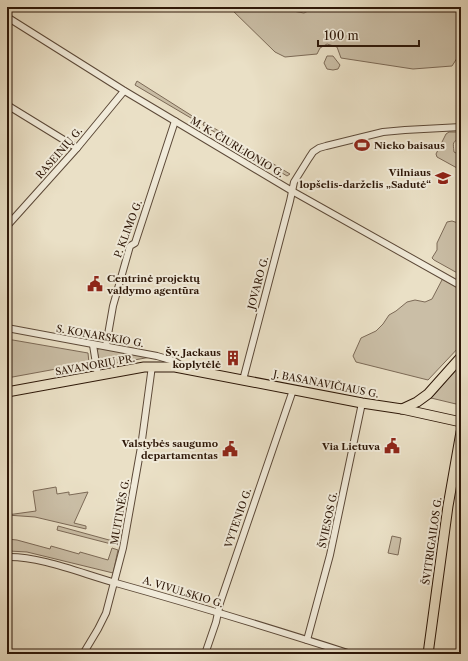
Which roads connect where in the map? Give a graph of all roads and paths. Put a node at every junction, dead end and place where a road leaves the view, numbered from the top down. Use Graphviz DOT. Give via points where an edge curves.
graph roads {
  1 [pos="7,17"];
  2 [pos="124,91"];
  3 [pos="7,105"];
  4 [pos="175,121"];
  5 [pos="461,127"];
  6 [pos="77,148"];
  7 [pos="292,191"];
  8 [pos="7,226"];
  9 [pos="461,286"];
  10 [pos="7,328"];
  11 [pos="93,345"];
  12 [pos="106,346"];
  13 [pos="461,357"];
  14 [pos="152,366"];
  15 [pos="187,369"];
  16 [pos="98,376"];
  17 [pos="243,380"];
  18 [pos="293,390"];
  19 [pos="7,392"];
  20 [pos="362,403"];
  21 [pos="402,409"];
  22 [pos="461,422"];
  23 [pos="461,432"];
  24 [pos="7,557"];
  25 [pos="115,583"];
  26 [pos="218,613"];
  27 [pos="308,640"];
  28 [pos="83,654"];
  29 [pos="205,654"];
  30 [pos="351,654"];
  31 [pos="428,654"];
  1 -- 2 [label="street, M. K. ČIURLIONIO G."];
  2 -- 4 [label="street, M. K. ČIURLIONIO G."];
  2 -- 6 [label="street, RASEINIŲ G."];
  3 -- 6 [label="street"];
  4 -- 7 [label="street, M. K. ČIURLIONIO G."];
  4 -- 12 [label="street, P. KLIMO G." via="135,243 130,246 113,306"];
  5 -- 7 [label="street, JOVARO G." via="383,132 326,146 313,152 294,182"];
  6 -- 8 [label="street, RASEINIŲ G."];
  7 -- 9 [label="street, M. K. ČIURLIONIO G."];
  7 -- 17 [label="street, JOVARO G."];
  10 -- 11 [label="street, S. KONARSKIO G."];
  11 -- 12 [label="street, S. KONARSKIO G."];
  11 -- 16 [label="street"];
  12 -- 15 [label="street, S. KONARSKIO G." via="157,356 174,361"];
  13 -- 21 [label="main road" via="428,394"];
  14 -- 15 [label="main road, SAVANORIŲ PR."];
  14 -- 16 [label="main road, SAVANORIŲ PR."];
  14 -- 25 [label="street, MUITINĖS G." via="137,474"];
  15 -- 17 [label="main road, J. BASANAVIČIAUS G."];
  16 -- 19 [label="main road, SAVANORIŲ PR."];
  17 -- 18 [label="main road, J. BASANAVIČIAUS G."];
  18 -- 20 [label="main road, J. BASANAVIČIAUS G."];
  18 -- 26 [label="street, VYTENIO G."];
  20 -- 21 [label="main road, J. BASANAVIČIAUS G."];
  20 -- 27 [label="street, ŠVIESOS G." via="330,555"];
  21 -- 22 [label="main road, J. BASANAVIČIAUS G."];
  23 -- 31 [label="main road, ŠVITRIGAILOS G." via="447,512"];
  24 -- 25 [label="street, A. VIVULSKIO G." via="29,558"];
  25 -- 26 [label="street, A. VIVULSKIO G."];
  25 -- 28 [label="street, MUITINĖS G." via="106,612"];
  26 -- 27 [label="street, A. VIVULSKIO G."];
  26 -- 29 [label="street, VYTENIO G."];
  27 -- 30 [label="street, A. VIVULSKIO G."];
}
